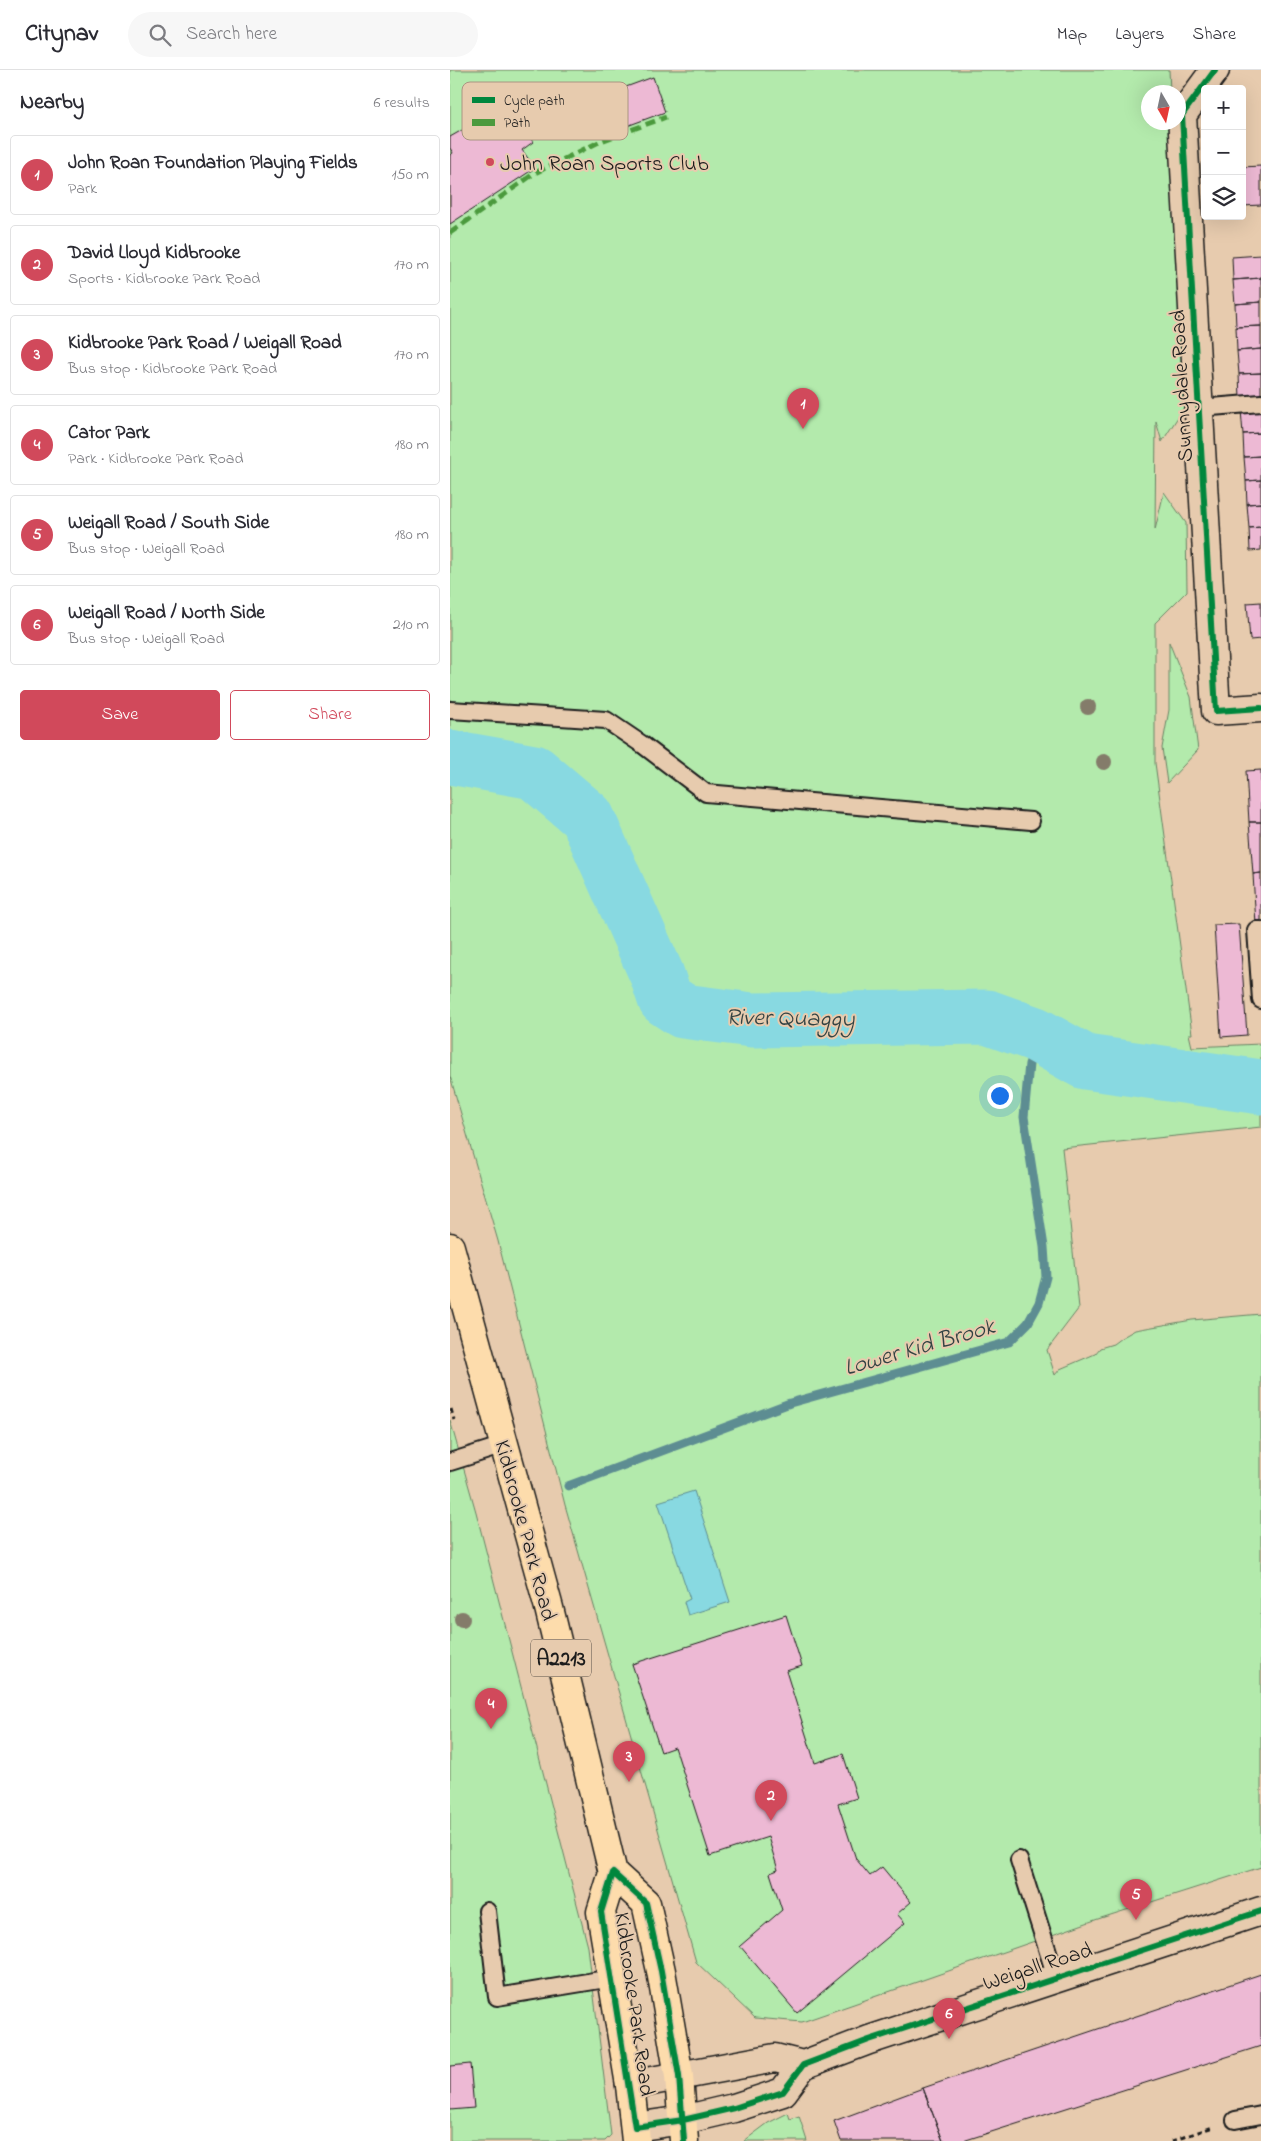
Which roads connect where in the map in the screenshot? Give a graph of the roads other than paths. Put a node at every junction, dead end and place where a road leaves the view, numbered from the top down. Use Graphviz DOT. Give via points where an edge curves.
graph roads {
  1 [pos="1215,70"];
  2 [pos="1261,403"];
  3 [pos="1199,408"];
  4 [pos="1261,708"];
  5 [pos="450,710"];
  6 [pos="1031,821"];
  7 [pos="1261,930"];
  8 [pos="1261,1000"];
  9 [pos="450,1247"];
  10 [pos="504,1444"];
  11 [pos="450,1462"];
  12 [pos="1019,1860"];
  13 [pos="613,1873"];
  14 [pos="488,1911"];
  15 [pos="1261,1911"];
  16 [pos="1056,1977"];
  17 [pos="612,1978"];
  18 [pos="803,2065"];
  19 [pos="679,2076"];
  20 [pos="630,2085"];
  21 [pos="1261,2115"];
  22 [pos="1235,2120"];
  23 [pos="684,2131"];
  24 [pos="636,2134"];
  1 -- 3 [label="street, Sunnydale Road" via="1182,115"];
  2 -- 3 [label="lane"];
  3 -- 4 [label="street, Sunnydale Road" via="1216,712"];
  5 -- 6 [label="lane" via="606,720 706,793"];
  7 -- 8 [label="lane" via="1256,930"];
  9 -- 10 [label="highway, Kidbrooke Park Road / A2213"];
  10 -- 11 [label="lane"];
  10 -- 13 [label="highway, Kidbrooke Park Road / A2213" via="549,1608"];
  12 -- 16 [label="lane"];
  13 -- 17 [label="highway, Kidbrooke Park Road" via="601,1912"];
  13 -- 19 [label="highway, Kidbrooke Park Road" via="646,1903"];
  14 -- 17 [label="lane" via="497,1997"];
  15 -- 16 [label="street, Weigall Road"];
  16 -- 18 [label="street, Weigall Road"];
  17 -- 20 [label="highway, Kidbrooke Park Road"];
  18 -- 19 [label="street" via="775,2058"];
  18 -- 23 [label="street" via="783,2092 734,2108"];
  19 -- 20 [label="street"];
  19 -- 23 [label="highway, Kidbrooke Park Road"];
  20 -- 24 [label="highway, Kidbrooke Park Road"];
  21 -- 22 [label="lane"];
  23 -- 24 [label="street"];
}
